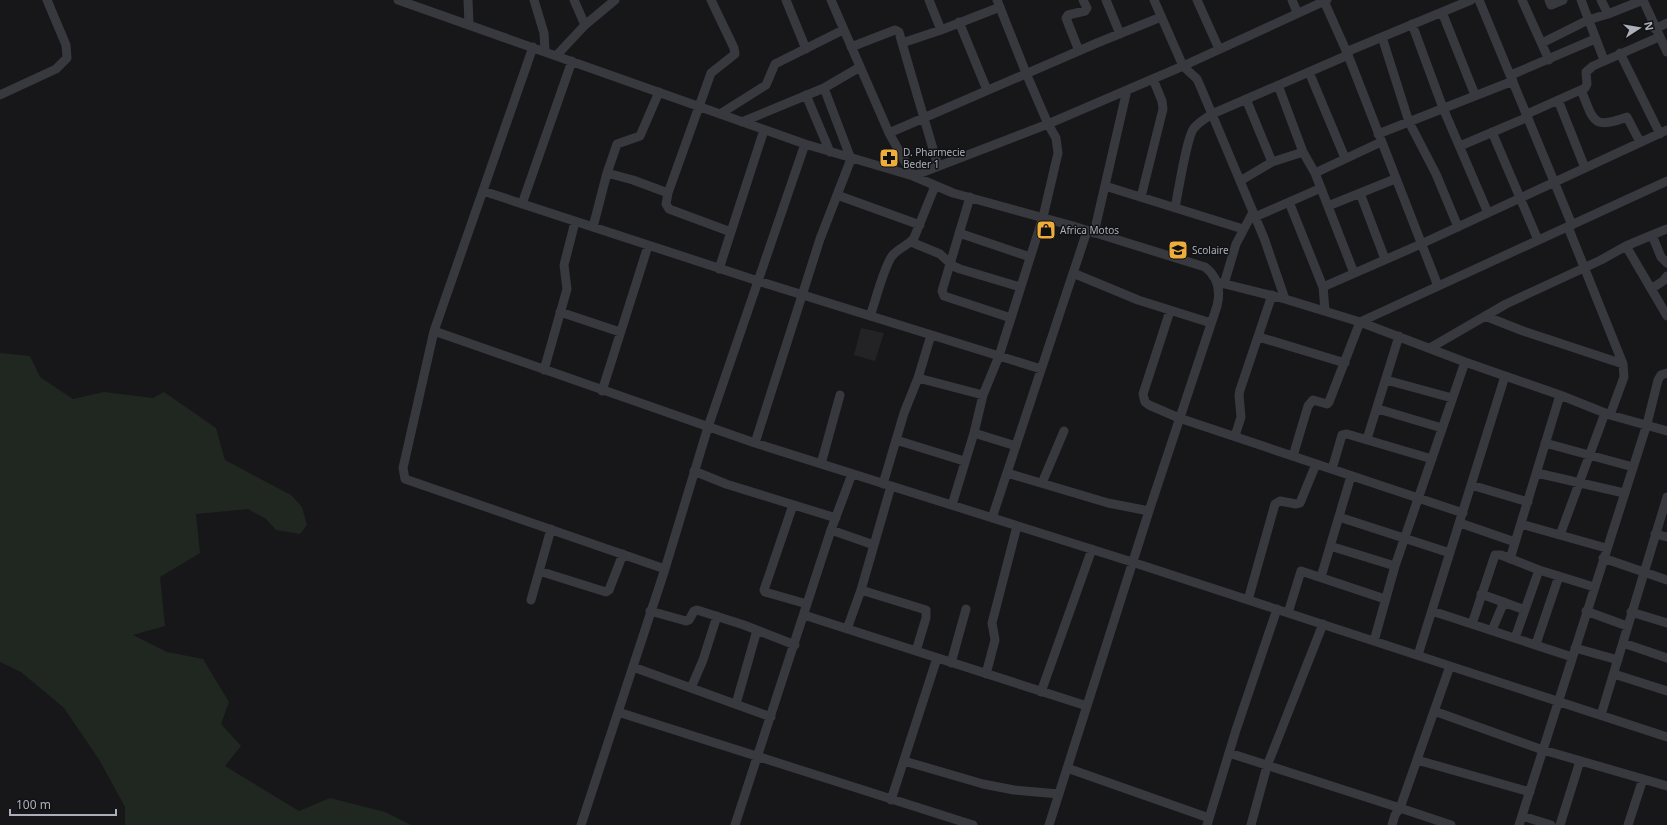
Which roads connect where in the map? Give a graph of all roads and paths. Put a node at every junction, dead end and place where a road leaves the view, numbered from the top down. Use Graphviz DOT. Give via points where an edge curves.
graph roads {
  1 [pos="47,0"];
  2 [pos="398,0"];
  3 [pos="468,0"];
  4 [pos="534,0"];
  5 [pos="574,0"];
  6 [pos="614,0"];
  7 [pos="711,0"];
  8 [pos="786,0"];
  9 [pos="830,0"];
  10 [pos="929,0"];
  11 [pos="1083,0"];
  12 [pos="1106,0"];
  13 [pos="1154,0"];
  14 [pos="1197,0"];
  15 [pos="1292,0"];
  16 [pos="1471,0"];
  17 [pos="1479,0"];
  18 [pos="1522,0"];
  19 [pos="1548,0"];
  20 [pos="1563,0"];
  21 [pos="1581,0"];
  22 [pos="1601,0"];
  23 [pos="1643,0"];
  24 [pos="1326,1"];
  25 [pos="409,2"];
  26 [pos="999,4"];
  27 [pos="1297,12"];
  28 [pos="1442,12"];
  29 [pos="1608,14"];
  30 [pos="1162,17"];
  31 [pos="1588,20"];
  32 [pos="959,22"];
  33 [pos="1667,23"];
  34 [pos="469,24"];
  35 [pos="585,24"];
  36 [pos="1412,24"];
  37 [pos="843,30"];
  38 [pos="941,30"];
  39 [pos="1657,33"];
  40 [pos="1120,34"];
  41 [pos="1382,37"];
  42 [pos="1595,39"];
  43 [pos="902,43"];
  44 [pos="1542,43"];
  45 [pos="532,47"];
  46 [pos="851,47"];
  47 [pos="806,48"];
  48 [pos="1219,49"];
  49 [pos="545,51"];
  50 [pos="1079,51"];
  51 [pos="1667,52"];
  52 [pos="1620,53"];
  53 [pos="1347,54"];
  54 [pos="556,56"];
  55 [pos="1549,60"];
  56 [pos="1604,60"];
  57 [pos="572,61"];
  58 [pos="1183,66"];
  59 [pos="860,68"];
  60 [pos="1309,72"];
  61 [pos="1026,73"];
  62 [pos="1512,78"];
  63 [pos="1154,79"];
  64 [pos="1278,85"];
  65 [pos="824,88"];
  66 [pos="987,90"];
  67 [pos="1127,90"];
  68 [pos="1581,90"];
  69 [pos="659,92"];
  70 [pos="0,95"];
  71 [pos="1475,95"];
  72 [pos="806,96"];
  73 [pos="1246,99"];
  74 [pos="1558,100"];
  75 [pos="699,106"];
  76 [pos="1443,108"];
  77 [pos="720,114"];
  78 [pos="1212,114"];
  79 [pos="1527,115"];
  80 [pos="923,117"];
  81 [pos="742,122"];
  82 [pos="1409,122"];
  83 [pos="1048,124"];
  84 [pos="764,130"];
  85 [pos="1492,132"];
  86 [pos="1663,132"];
  87 [pos="889,133"];
  88 [pos="1379,138"];
  89 [pos="1640,142"];
  90 [pos="805,144"];
  91 [pos="1460,146"];
  92 [pos="830,152"];
  93 [pos="1303,152"];
  94 [pos="1345,158"];
  95 [pos="851,159"];
  96 [pos="1272,162"];
  97 [pos="938,166"];
  98 [pos="1585,168"];
  99 [pos="608,173"];
  100 [pos="1315,173"];
  101 [pos="913,176"];
  102 [pos="1395,179"];
  103 [pos="1240,181"];
  104 [pos="1554,181"];
  105 [pos="1667,181"];
  106 [pos="935,186"];
  107 [pos="1105,186"];
  108 [pos="1321,188"];
  109 [pos="482,191"];
  110 [pos="668,193"];
  111 [pos="1360,193"];
  112 [pos="837,195"];
  113 [pos="970,197"];
  114 [pos="1142,197"];
  115 [pos="1519,198"];
  116 [pos="1289,202"];
  117 [pos="522,204"];
  118 [pos="1328,206"];
  119 [pos="1175,208"];
  120 [pos="1488,212"];
  121 [pos="1254,215"];
  122 [pos="1043,217"];
  123 [pos="575,222"];
  124 [pos="920,225"];
  125 [pos="1570,226"];
  126 [pos="1458,227"];
  127 [pos="593,228"];
  128 [pos="1667,229"];
  129 [pos="1243,230"];
  130 [pos="731,232"];
  131 [pos="1090,232"];
  132 [pos="959,233"];
  133 [pos="1652,235"];
  134 [pos="1538,240"];
  135 [pos="911,242"];
  136 [pos="1421,244"];
  137 [pos="648,246"];
  138 [pos="1626,246"];
  139 [pos="1030,257"];
  140 [pos="1385,259"];
  141 [pos="950,263"];
  142 [pos="1667,263"];
  143 [pos="1584,268"];
  144 [pos="719,269"];
  145 [pos="1073,273"];
  146 [pos="1354,273"];
  147 [pos="1667,276"];
  148 [pos="758,281"];
  149 [pos="1220,283"];
  150 [pos="1438,286"];
  151 [pos="1020,287"];
  152 [pos="1323,287"];
  153 [pos="1651,289"];
  154 [pos="802,295"];
  155 [pos="1272,296"];
  156 [pos="1285,299"];
  157 [pos="1325,310"];
  158 [pos="1170,311"];
  159 [pos="560,312"];
  160 [pos="870,316"];
  161 [pos="1485,316"];
  162 [pos="1667,316"];
  163 [pos="1011,318"];
  164 [pos="1360,322"];
  165 [pos="1211,323"];
  166 [pos="434,331"];
  167 [pos="620,332"];
  168 [pos="931,335"];
  169 [pos="1399,336"];
  170 [pos="1259,337"];
  171 [pos="1430,348"];
  172 [pos="999,356"];
  173 [pos="1465,362"];
  174 [pos="1345,363"];
  175 [pos="1623,364"];
  176 [pos="1041,369"];
  177 [pos="544,370"];
  178 [pos="1667,373"];
  179 [pos="1505,376"];
  180 [pos="918,378"];
  181 [pos="1386,380"];
  182 [pos="602,390"];
  183 [pos="1560,394"];
  184 [pos="840,395"];
  185 [pos="983,395"];
  186 [pos="1452,398"];
  187 [pos="1378,410"];
  188 [pos="1608,414"];
  189 [pos="1179,418"];
  190 [pos="1646,424"];
  191 [pos="708,426"];
  192 [pos="1442,428"];
  193 [pos="1667,430"];
  194 [pos="1064,431"];
  195 [pos="974,433"];
  196 [pos="1235,436"];
  197 [pos="1367,439"];
  198 [pos="896,440"];
  199 [pos="755,443"];
  200 [pos="1545,444"];
  201 [pos="1016,446"];
  202 [pos="1590,455"];
  203 [pos="1294,456"];
  204 [pos="1432,459"];
  205 [pos="964,461"];
  206 [pos="821,464"];
  207 [pos="1316,464"];
  208 [pos="1633,467"];
  209 [pos="1332,469"];
  210 [pos="694,472"];
  211 [pos="1007,473"];
  212 [pos="1537,473"];
  213 [pos="852,474"];
  214 [pos="1351,476"];
  215 [pos="1042,483"];
  216 [pos="1579,483"];
  217 [pos="887,485"];
  218 [pos="1471,485"];
  219 [pos="1624,493"];
  220 [pos="1419,499"];
  221 [pos="1666,501"];
  222 [pos="1528,502"];
  223 [pos="793,505"];
  224 [pos="952,505"];
  225 [pos="1149,511"];
  226 [pos="1339,517"];
  227 [pos="836,518"];
  228 [pos="992,518"];
  229 [pos="1461,518"];
  230 [pos="1521,524"];
  231 [pos="1017,526"];
  232 [pos="550,530"];
  233 [pos="831,530"];
  234 [pos="1655,534"];
  235 [pos="1560,535"];
  236 [pos="1667,537"];
  237 [pos="1405,538"];
  238 [pos="1515,542"];
  239 [pos="874,545"];
  240 [pos="1330,546"];
  241 [pos="1606,548"];
  242 [pos="1092,549"];
  243 [pos="1450,553"];
  244 [pos="622,554"];
  245 [pos="1603,558"];
  246 [pos="1510,559"];
  247 [pos="1132,562"];
  248 [pos="1395,566"];
  249 [pos="665,569"];
  250 [pos="1539,570"];
  251 [pos="539,571"];
  252 [pos="1643,572"];
  253 [pos="1321,576"];
  254 [pos="1559,576"];
  255 [pos="1667,580"];
  256 [pos="1594,586"];
  257 [pos="861,590"];
  258 [pos="1481,594"];
  259 [pos="1386,599"];
  260 [pos="531,600"];
  261 [pos="1248,600"];
  262 [pos="1504,602"];
  263 [pos="807,604"];
  264 [pos="966,609"];
  265 [pos="1277,609"];
  266 [pos="1525,610"];
  267 [pos="650,611"];
  268 [pos="1432,611"];
  269 [pos="1586,611"];
  270 [pos="1288,612"];
  271 [pos="1631,612"];
  272 [pos="804,615"];
  273 [pos="716,616"];
  274 [pos="1323,624"];
  275 [pos="1472,624"];
  276 [pos="1667,624"];
  277 [pos="1627,626"];
  278 [pos="847,629"];
  279 [pos="757,630"];
  280 [pos="1492,630"];
  281 [pos="1515,638"];
  282 [pos="1374,641"];
  283 [pos="1622,643"];
  284 [pos="1536,644"];
  285 [pos="795,645"];
  286 [pos="916,652"];
  287 [pos="1573,652"];
  288 [pos="1418,656"];
  289 [pos="937,658"];
  290 [pos="1667,658"];
  291 [pos="1618,660"];
  292 [pos="951,663"];
  293 [pos="1450,666"];
  294 [pos="633,667"];
  295 [pos="986,674"];
  296 [pos="1614,674"];
  297 [pos="691,688"];
  298 [pos="1667,691"];
  299 [pos="1041,692"];
  300 [pos="1558,701"];
  301 [pos="736,704"];
  302 [pos="1086,706"];
  303 [pos="1434,711"];
  304 [pos="618,712"];
  305 [pos="1601,715"];
  306 [pos="772,717"];
  307 [pos="1667,737"];
  308 [pos="1543,750"];
  309 [pos="1229,753"];
  310 [pos="759,757"];
  311 [pos="1417,760"];
  312 [pos="904,761"];
  313 [pos="1580,761"];
  314 [pos="1267,766"];
  315 [pos="1067,768"];
  316 [pos="1642,779"];
  317 [pos="1667,786"];
  318 [pos="1530,792"];
  319 [pos="1059,794"];
  320 [pos="891,800"];
  321 [pos="1400,808"];
  322 [pos="1520,821"];
  323 [pos="1208,822"];
  324 [pos="581,825"];
  325 [pos="735,825"];
  326 [pos="973,825"];
  327 [pos="1049,825"];
  328 [pos="1251,825"];
  329 [pos="1392,825"];
  330 [pos="1451,825"];
  331 [pos="1551,825"];
  332 [pos="1560,825"];
  333 [pos="1628,825"];
  1 -- 70 [label="street" via="66,45 67,58 56,69"];
  2 -- 25 [label="street"];
  3 -- 34 [label="street"];
  4 -- 49 [label="street" via="544,33"];
  5 -- 35 [label="street"];
  6 -- 35 [label="street"];
  7 -- 75 [label="street" via="735,54 711,73"];
  8 -- 47 [label="street"];
  9 -- 37 [label="street"];
  10 -- 38 [label="street"];
  11 -- 50 [label="street" via="1085,11 1068,15 1066,18"];
  12 -- 40 [label="street"];
  13 -- 30 [label="street"];
  14 -- 48 [label="street"];
  15 -- 27 [label="street"];
  16 -- 28 [label="street"];
  17 -- 62 [label="street"];
  18 -- 44 [label="street"];
  19 -- 20 [label="street" via="1551,5"];
  21 -- 31 [label="street"];
  22 -- 29 [label="street"];
  23 -- 29 [label="street"];
  23 -- 39 [label="street"];
  24 -- 27 [label="street"];
  24 -- 53 [label="street"];
  25 -- 34 [label="street"];
  26 -- 32 [label="street"];
  26 -- 61 [label="street"];
  27 -- 48 [label="street"];
  28 -- 36 [label="street"];
  28 -- 71 [label="street"];
  29 -- 31 [label="street"];
  30 -- 40 [label="street"];
  30 -- 58 [label="street"];
  31 -- 42 [label="street"];
  31 -- 44 [label="street"];
  32 -- 38 [label="street"];
  32 -- 66 [label="street"];
  33 -- 39 [label="street"];
  34 -- 45 [label="street"];
  35 -- 54 [label="street"];
  36 -- 41 [label="street"];
  36 -- 76 [label="street"];
  37 -- 46 [label="street"];
  37 -- 47 [label="street"];
  38 -- 43 [label="street"];
  39 -- 51 [label="street"];
  39 -- 52 [label="street"];
  40 -- 50 [label="street"];
  41 -- 53 [label="street"];
  41 -- 82 [label="street"];
  42 -- 55 [label="street"];
  42 -- 56 [label="street"];
  43 -- 46 [label="street" via="899,32 895,30"];
  43 -- 80 [label="street"];
  44 -- 55 [label="street"];
  45 -- 49 [label="street"];
  45 -- 109 [label="street"];
  46 -- 59 [label="street"];
  47 -- 77 [label="street" via="775,64 766,85"];
  48 -- 58 [label="street"];
  49 -- 54 [label="street"];
  50 -- 61 [label="street"];
  52 -- 56 [label="street"];
  52 -- 86 [label="street"];
  53 -- 60 [label="street"];
  53 -- 88 [label="street"];
  54 -- 57 [label="street"];
  55 -- 62 [label="street"];
  56 -- 68 [label="street" via="1587,70 1587,85"];
  57 -- 69 [label="street"];
  57 -- 117 [label="street"];
  58 -- 63 [label="street"];
  58 -- 78 [label="street" via="1197,79"];
  59 -- 65 [label="street"];
  59 -- 87 [label="street"];
  60 -- 64 [label="street"];
  60 -- 94 [label="street"];
  61 -- 66 [label="street"];
  61 -- 83 [label="street"];
  62 -- 71 [label="street"];
  62 -- 79 [label="street"];
  63 -- 67 [label="street"];
  63 -- 114 [label="street" via="1162,101 1162,109"];
  64 -- 73 [label="street"];
  64 -- 93 [label="street"];
  65 -- 72 [label="street"];
  65 -- 95 [label="street" via="843,132"];
  66 -- 80 [label="street"];
  67 -- 83 [label="street"];
  67 -- 107 [label="street"];
  68 -- 74 [label="street"];
  68 -- 89 [label="street" via="1593,118 1601,124 1609,124 1627,117"];
  69 -- 75 [label="street"];
  69 -- 99 [label="street" via="640,136 617,144"];
  71 -- 76 [label="street"];
  72 -- 81 [label="street"];
  72 -- 92 [label="street"];
  73 -- 78 [label="street"];
  73 -- 96 [label="street"];
  74 -- 79 [label="street"];
  74 -- 98 [label="street"];
  75 -- 77 [label="street"];
  75 -- 110 [label="street"];
  76 -- 82 [label="street"];
  76 -- 91 [label="street"];
  77 -- 81 [label="street"];
  78 -- 103 [label="street"];
  78 -- 119 [label="street" via="1193,130"];
  79 -- 85 [label="street"];
  79 -- 104 [label="street"];
  80 -- 87 [label="street"];
  80 -- 97 [label="street"];
  81 -- 84 [label="street"];
  82 -- 88 [label="street"];
  82 -- 126 [label="street" via="1436,174"];
  83 -- 97 [label="street"];
  83 -- 122 [label="street" via="1056,138 1058,153"];
  84 -- 90 [label="street"];
  84 -- 130 [label="street"];
  85 -- 91 [label="street"];
  85 -- 115 [label="street"];
  86 -- 89 [label="street"];
  87 -- 101 [label="street"];
  88 -- 94 [label="street"];
  88 -- 102 [label="street"];
  89 -- 98 [label="street"];
  90 -- 92 [label="street"];
  90 -- 148 [label="street"];
  91 -- 120 [label="street"];
  92 -- 95 [label="street"];
  93 -- 96 [label="street"];
  93 -- 100 [label="street"];
  94 -- 100 [label="street"];
  95 -- 101 [label="street"];
  95 -- 112 [label="street"];
  96 -- 103 [label="street"];
  97 -- 101 [label="street"];
  98 -- 104 [label="street"];
  99 -- 110 [label="street"];
  99 -- 127 [label="street"];
  100 -- 108 [label="street"];
  101 -- 106 [label="street"];
  102 -- 111 [label="street"];
  102 -- 136 [label="street"];
  103 -- 121 [label="street"];
  104 -- 115 [label="street"];
  104 -- 125 [label="street"];
  105 -- 125 [label="street"];
  106 -- 113 [label="street"];
  106 -- 124 [label="street"];
  107 -- 114 [label="street"];
  107 -- 131 [label="street"];
  108 -- 116 [label="street"];
  108 -- 118 [label="street"];
  109 -- 117 [label="street"];
  109 -- 166 [label="street"];
  110 -- 130 [label="street" via="666,204 669,208"];
  111 -- 118 [label="street"];
  111 -- 140 [label="street"];
  112 -- 124 [label="street"];
  112 -- 154 [label="street"];
  113 -- 122 [label="street"];
  113 -- 132 [label="street"];
  114 -- 119 [label="street"];
  115 -- 120 [label="street"];
  115 -- 134 [label="street"];
  116 -- 121 [label="street"];
  116 -- 152 [label="street"];
  117 -- 123 [label="street"];
  118 -- 146 [label="street"];
  119 -- 129 [label="street"];
  120 -- 126 [label="street"];
  121 -- 129 [label="street"];
  121 -- 156 [label="street"];
  122 -- 131 [label="street"];
  122 -- 139 [label="street"];
  123 -- 127 [label="street"];
  123 -- 159 [label="street" via="564,265 567,289"];
  124 -- 135 [label="street"];
  125 -- 134 [label="street"];
  125 -- 143 [label="street"];
  126 -- 136 [label="street"];
  127 -- 137 [label="street"];
  128 -- 133 [label="street"];
  129 -- 149 [label="street"];
  130 -- 144 [label="street"];
  131 -- 145 [label="street"];
  131 -- 149 [label="street" via="1205,267"];
  132 -- 139 [label="street"];
  132 -- 141 [label="street"];
  133 -- 138 [label="street"];
  133 -- 142 [label="street" via="1661,257"];
  134 -- 150 [label="street"];
  135 -- 141 [label="street" via="940,254"];
  135 -- 160 [label="street" via="900,248 891,259"];
  136 -- 140 [label="street"];
  136 -- 150 [label="street"];
  137 -- 144 [label="street"];
  137 -- 167 [label="street"];
  138 -- 143 [label="street"];
  138 -- 153 [label="street"];
  139 -- 151 [label="street"];
  140 -- 146 [label="street"];
  141 -- 151 [label="street" via="960,269"];
  141 -- 163 [label="street" via="942,291 944,296"];
  143 -- 161 [label="street"];
  143 -- 175 [label="street"];
  144 -- 148 [label="street"];
  145 -- 158 [label="street"];
  145 -- 176 [label="street"];
  146 -- 152 [label="street"];
  147 -- 153 [label="street"];
  148 -- 154 [label="street"];
  148 -- 191 [label="street"];
  149 -- 155 [label="street"];
  149 -- 165 [label="street"];
  150 -- 164 [label="street"];
  151 -- 163 [label="street"];
  152 -- 157 [label="street"];
  153 -- 162 [label="street"];
  154 -- 160 [label="street"];
  154 -- 199 [label="street"];
  155 -- 156 [label="street"];
  155 -- 170 [label="street"];
  156 -- 157 [label="street"];
  157 -- 164 [label="street"];
  158 -- 165 [label="street"];
  158 -- 189 [label="street" via="1143,394 1145,402 1149,405"];
  159 -- 167 [label="street"];
  159 -- 177 [label="street"];
  160 -- 168 [label="street"];
  161 -- 171 [label="street"];
  161 -- 175 [label="street"];
  163 -- 172 [label="street"];
  164 -- 169 [label="street"];
  164 -- 174 [label="street"];
  165 -- 189 [label="street"];
  166 -- 177 [label="street"];
  166 -- 232 [label="street" via="403,476 408,481"];
  167 -- 182 [label="street"];
  168 -- 172 [label="street"];
  168 -- 180 [label="street"];
  169 -- 171 [label="street"];
  169 -- 181 [label="street"];
  170 -- 174 [label="street"];
  170 -- 196 [label="street" via="1240,390 1241,417"];
  171 -- 173 [label="street"];
  172 -- 176 [label="street"];
  172 -- 185 [label="street"];
  173 -- 179 [label="street"];
  173 -- 186 [label="street"];
  174 -- 203 [label="street" via="1329,402 1327,404 1313,400 1308,406"];
  175 -- 188 [label="street" via="1624,377"];
  176 -- 201 [label="street"];
  177 -- 182 [label="street"];
  178 -- 190 [label="street" via="1661,375 1658,380"];
  179 -- 183 [label="street"];
  179 -- 218 [label="street"];
  180 -- 185 [label="street"];
  180 -- 198 [label="street"];
  181 -- 186 [label="street"];
  181 -- 187 [label="street"];
  182 -- 191 [label="street"];
  183 -- 188 [label="street"];
  183 -- 200 [label="street"];
  184 -- 206 [label="street"];
  185 -- 195 [label="street"];
  186 -- 192 [label="street"];
  187 -- 192 [label="street"];
  187 -- 197 [label="street"];
  188 -- 190 [label="street"];
  188 -- 202 [label="street"];
  189 -- 196 [label="street"];
  189 -- 225 [label="street"];
  190 -- 193 [label="street"];
  190 -- 208 [label="street"];
  191 -- 199 [label="street"];
  191 -- 210 [label="street"];
  192 -- 204 [label="street"];
  194 -- 215 [label="street"];
  195 -- 201 [label="street"];
  195 -- 205 [label="street"];
  196 -- 203 [label="street"];
  197 -- 204 [label="street"];
  197 -- 209 [label="street" via="1342,434"];
  198 -- 205 [label="street"];
  198 -- 217 [label="street"];
  199 -- 206 [label="street"];
  200 -- 202 [label="street"];
  200 -- 212 [label="street"];
  201 -- 211 [label="street"];
  202 -- 208 [label="street"];
  202 -- 216 [label="street"];
  203 -- 207 [label="street"];
  204 -- 220 [label="street"];
  205 -- 224 [label="street"];
  206 -- 213 [label="street"];
  207 -- 209 [label="street"];
  207 -- 261 [label="street" via="1300,503 1280,501 1275,504"];
  208 -- 219 [label="street"];
  209 -- 214 [label="street"];
  210 -- 223 [label="street"];
  210 -- 249 [label="street"];
  211 -- 215 [label="street"];
  211 -- 228 [label="street"];
  212 -- 216 [label="street"];
  212 -- 222 [label="street"];
  213 -- 217 [label="street"];
  213 -- 227 [label="street"];
  214 -- 220 [label="street"];
  214 -- 226 [label="street"];
  215 -- 225 [label="street" via="1108,504"];
  216 -- 219 [label="street"];
  216 -- 235 [label="street"];
  217 -- 224 [label="street"];
  217 -- 239 [label="street"];
  218 -- 222 [label="street"];
  218 -- 229 [label="street"];
  219 -- 241 [label="street"];
  220 -- 229 [label="street"];
  220 -- 237 [label="street"];
  221 -- 234 [label="street"];
  222 -- 230 [label="street"];
  223 -- 227 [label="street"];
  223 -- 263 [label="street" via="764,590"];
  224 -- 228 [label="street"];
  225 -- 247 [label="street"];
  226 -- 237 [label="street"];
  226 -- 240 [label="street"];
  227 -- 233 [label="street"];
  228 -- 231 [label="street"];
  229 -- 238 [label="street"];
  229 -- 243 [label="street"];
  230 -- 235 [label="street"];
  230 -- 238 [label="street"];
  231 -- 242 [label="street"];
  231 -- 295 [label="street" via="992,624 995,640"];
  232 -- 244 [label="street"];
  232 -- 251 [label="street"];
  233 -- 239 [label="street"];
  233 -- 263 [label="street"];
  234 -- 236 [label="street"];
  234 -- 252 [label="street"];
  235 -- 241 [label="street"];
  237 -- 243 [label="street"];
  237 -- 248 [label="street"];
  238 -- 246 [label="street"];
  239 -- 257 [label="street"];
  240 -- 248 [label="street"];
  240 -- 253 [label="street"];
  241 -- 245 [label="street"];
  242 -- 247 [label="street"];
  242 -- 299 [label="street"];
  243 -- 268 [label="street"];
  244 -- 249 [label="street"];
  244 -- 251 [label="street" via="606,592"];
  245 -- 252 [label="street"];
  245 -- 256 [label="street"];
  246 -- 250 [label="street"];
  246 -- 258 [label="street" via="1498,555 1493,558"];
  247 -- 261 [label="street"];
  247 -- 302 [label="street"];
  248 -- 259 [label="street"];
  249 -- 267 [label="street"];
  250 -- 254 [label="street"];
  250 -- 266 [label="street"];
  251 -- 260 [label="street"];
  252 -- 255 [label="street"];
  252 -- 271 [label="street"];
  253 -- 259 [label="street"];
  253 -- 270 [label="street" via="1301,571"];
  254 -- 256 [label="street"];
  254 -- 284 [label="street"];
  256 -- 269 [label="street"];
  257 -- 278 [label="street"];
  257 -- 286 [label="street" via="926,610"];
  258 -- 262 [label="street"];
  258 -- 275 [label="street"];
  259 -- 282 [label="street"];
  261 -- 265 [label="street"];
  262 -- 266 [label="street"];
  262 -- 280 [label="street"];
  263 -- 272 [label="street"];
  264 -- 292 [label="street"];
  265 -- 270 [label="street"];
  265 -- 309 [label="street"];
  266 -- 281 [label="street"];
  267 -- 273 [label="street" via="686,621 697,610"];
  267 -- 294 [label="street"];
  268 -- 275 [label="street"];
  268 -- 288 [label="street"];
  269 -- 277 [label="street"];
  269 -- 287 [label="street"];
  270 -- 274 [label="street"];
  271 -- 276 [label="street"];
  271 -- 277 [label="street"];
  272 -- 278 [label="street"];
  272 -- 285 [label="street"];
  273 -- 279 [label="street"];
  273 -- 297 [label="street" via="703,660"];
  274 -- 282 [label="street"];
  274 -- 314 [label="street"];
  275 -- 280 [label="street"];
  277 -- 283 [label="street"];
  278 -- 286 [label="street"];
  279 -- 285 [label="street"];
  279 -- 301 [label="street"];
  280 -- 281 [label="street"];
  281 -- 284 [label="street"];
  282 -- 288 [label="street"];
  283 -- 290 [label="street"];
  283 -- 291 [label="street"];
  284 -- 287 [label="street"];
  285 -- 306 [label="street"];
  286 -- 289 [label="street"];
  287 -- 291 [label="street"];
  287 -- 300 [label="street"];
  288 -- 293 [label="street"];
  289 -- 292 [label="street"];
  289 -- 312 [label="street"];
  291 -- 296 [label="street"];
  292 -- 295 [label="street"];
  293 -- 300 [label="street"];
  293 -- 303 [label="street"];
  294 -- 297 [label="street"];
  294 -- 304 [label="street"];
  295 -- 299 [label="street"];
  296 -- 298 [label="street"];
  296 -- 305 [label="street"];
  297 -- 301 [label="street"];
  299 -- 302 [label="street"];
  300 -- 305 [label="street"];
  300 -- 308 [label="street"];
  301 -- 306 [label="street"];
  302 -- 315 [label="street"];
  303 -- 308 [label="street"];
  303 -- 311 [label="street"];
  304 -- 310 [label="street"];
  304 -- 324 [label="street"];
  305 -- 307 [label="street"];
  306 -- 310 [label="street"];
  308 -- 313 [label="street"];
  308 -- 318 [label="street"];
  309 -- 314 [label="street"];
  309 -- 323 [label="street"];
  310 -- 320 [label="street"];
  310 -- 325 [label="street"];
  311 -- 318 [label="street"];
  311 -- 321 [label="street"];
  312 -- 319 [label="street" via="983,784"];
  312 -- 320 [label="street"];
  313 -- 316 [label="street"];
  313 -- 332 [label="street"];
  314 -- 321 [label="street"];
  314 -- 328 [label="street"];
  315 -- 319 [label="street"];
  315 -- 323 [label="street"];
  316 -- 317 [label="street"];
  316 -- 333 [label="street"];
  318 -- 322 [label="street"];
  319 -- 327 [label="street"];
  320 -- 326 [label="street"];
  321 -- 329 [label="street"];
  321 -- 330 [label="street"];
  322 -- 331 [label="street"];
}
